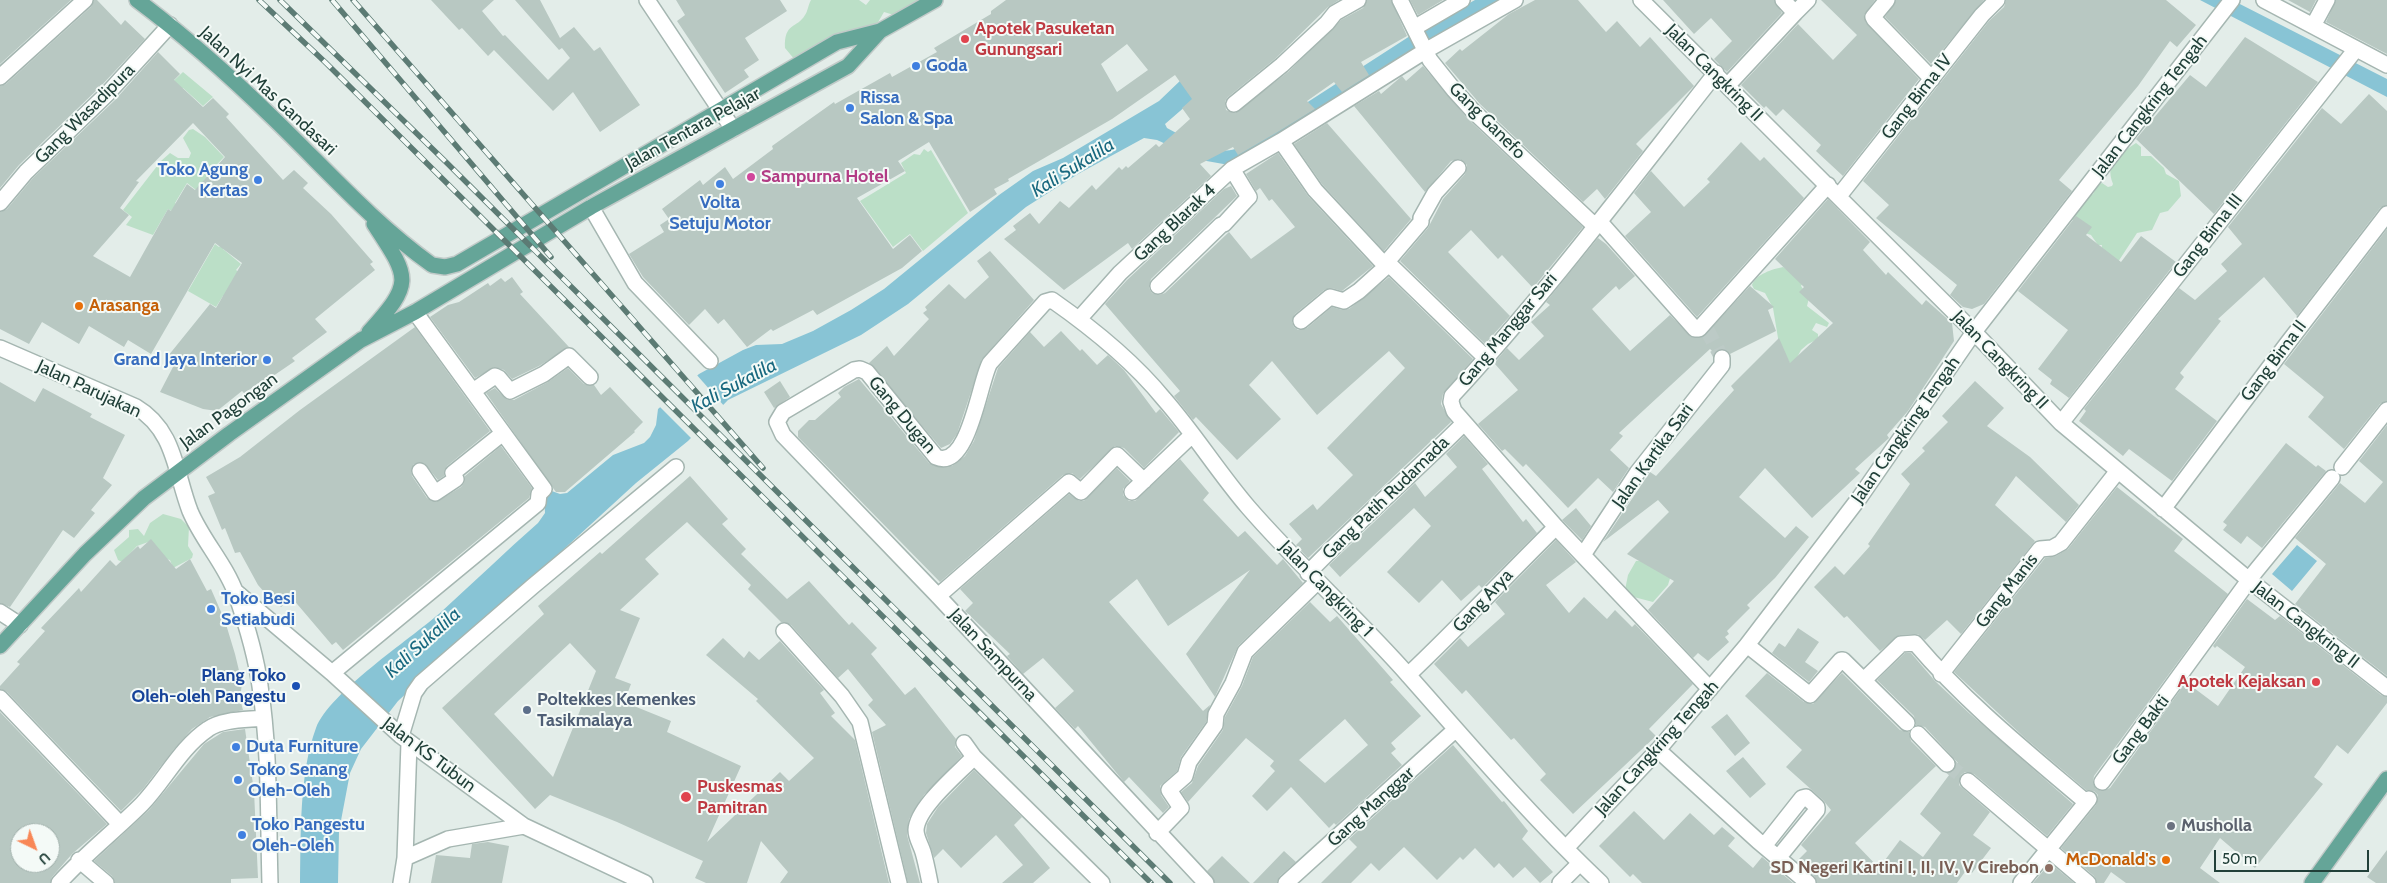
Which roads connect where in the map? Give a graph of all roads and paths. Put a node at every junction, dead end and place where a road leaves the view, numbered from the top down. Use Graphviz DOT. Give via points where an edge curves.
graph roads {
  1 [pos="85,0"];
  2 [pos="137,0"];
  3 [pos="647,0"];
  4 [pos="936,0"];
  5 [pos="1358,0"];
  6 [pos="1400,0"];
  7 [pos="1462,0"];
  8 [pos="1641,0"];
  9 [pos="1783,0"];
  10 [pos="1808,0"];
  11 [pos="1887,0"];
  12 [pos="1997,0"];
  13 [pos="2232,0"];
  14 [pos="2264,0"];
  15 [pos="2327,0"];
  16 [pos="1505,3"];
  17 [pos="1795,13"];
  18 [pos="170,25"];
  19 [pos="2313,26"];
  20 [pos="1414,30"];
  21 [pos="880,31"];
  22 [pos="1424,49"];
  23 [pos="2353,54"];
  24 [pos="2387,66"];
  25 [pos="1716,73"];
  26 [pos="0,77"];
  27 [pos="1932,79"];
  28 [pos="1728,86"];
  29 [pos="1234,104"];
  30 [pos="721,110"];
  31 [pos="733,129"];
  32 [pos="1282,141"];
  33 [pos="1458,168"];
  34 [pos="1232,169"];
  35 [pos="1833,190"];
  36 [pos="0,203"];
  37 [pos="591,206"];
  38 [pos="368,214"];
  39 [pos="2387,214"];
  40 [pos="542,215"];
  41 [pos="1597,224"];
  42 [pos="515,251"];
  43 [pos="1387,264"];
  44 [pos="1158,286"];
  45 [pos="1050,300"];
  46 [pos="415,312"];
  47 [pos="1079,319"];
  48 [pos="1302,321"];
  49 [pos="1974,332"];
  50 [pos="361,340"];
  51 [pos="0,348"];
  52 [pos="1722,358"];
  53 [pos="1487,359"];
  54 [pos="710,361"];
  55 [pos="590,377"];
  56 [pos="473,391"];
  57 [pos="2387,410"];
  58 [pos="1464,422"];
  59 [pos="2061,423"];
  60 [pos="778,429"];
  61 [pos="503,433"];
  62 [pos="1192,436"];
  63 [pos="676,467"];
  64 [pos="178,470"];
  65 [pos="420,471"];
  66 [pos="2117,472"];
  67 [pos="1144,481"];
  68 [pos="1132,492"];
  69 [pos="2163,509"];
  70 [pos="1556,527"];
  71 [pos="1583,555"];
  72 [pos="1313,578"];
  73 [pos="2249,580"];
  74 [pos="236,592"];
  75 [pos="938,596"];
  76 [pos="0,612"];
  77 [pos="20,624"];
  78 [pos="784,631"];
  79 [pos="1747,645"];
  80 [pos="0,646"];
  81 [pos="332,673"];
  82 [pos="1941,674"];
  83 [pos="1408,675"];
  84 [pos="1865,679"];
  85 [pos="2387,688"];
  86 [pos="1710,690"];
  87 [pos="0,698"];
  88 [pos="264,718"];
  89 [pos="1907,723"];
  90 [pos="1455,730"];
  91 [pos="1918,734"];
  92 [pos="405,739"];
  93 [pos="964,744"];
  94 [pos="1658,750"];
  95 [pos="974,757"];
  96 [pos="1947,764"];
  97 [pos="2387,779"];
  98 [pos="1968,781"];
  99 [pos="2102,782"];
  100 [pos="120,824"];
  101 [pos="524,826"];
  102 [pos="1157,833"];
  103 [pos="1764,846"];
  104 [pos="1566,848"];
  105 [pos="2049,848"];
  106 [pos="405,858"];
  107 [pos="1778,858"];
  108 [pos="79,860"];
  109 [pos="1580,863"];
  110 [pos="615,876"];
  111 [pos="59,883"];
  112 [pos="106,883"];
  113 [pos="270,883"];
  114 [pos="401,883"];
  115 [pos="645,883"];
  116 [pos="899,883"];
  117 [pos="930,883"];
  118 [pos="1102,883"];
  119 [pos="1206,883"];
  120 [pos="1286,883"];
  121 [pos="1560,883"];
  122 [pos="1601,883"];
  123 [pos="1808,883"];
  124 [pos="2021,883"];
  125 [pos="2088,883"];
  126 [pos="2312,883"];
  1 -- 26 [label="street"];
  2 -- 18 [label="main road, Jalan Nyi Mas Gandasari"];
  3 -- 30 [label="street"];
  4 -- 21 [label="main road, Jalan Tentara Pelajar"];
  5 -- 29 [label="street" via="1335,14 1282,65"];
  6 -- 20 [label="street, Gang Ganefo"];
  7 -- 20 [label="street"];
  8 -- 25 [label="street, Jalan Cangkring II"];
  9 -- 17 [label="street"];
  10 -- 17 [label="street"];
  11 -- 27 [label="street" via="1874,19"];
  12 -- 27 [label="street, Gang Bima IV"];
  13 -- 49 [label="street, Jalan Cangkring Tengah"];
  14 -- 19 [label="street"];
  15 -- 19 [label="street"];
  16 -- 22 [label="street, Gang Blarak 4"];
  17 -- 28 [label="street"];
  18 -- 36 [label="street, Gang Wasadipura" via="108,93 26,172"];
  18 -- 38 [label="main road, Jalan Nyi Mas Gandasari" via="273,117"];
  19 -- 23 [label="street"];
  20 -- 22 [label="street, Gang Ganefo"];
  21 -- 30 [label="main road, Jalan Tentara Pelajar" via="837,42"];
  21 -- 31 [label="main road, Jalan Tentara Pelajar" via="848,66"];
  22 -- 32 [label="street, Gang Blarak 4"];
  22 -- 41 [label="street, Gang Ganefo" via="1473,111"];
  23 -- 24 [label="street"];
  23 -- 59 [label="street, Gang Bima III"];
  25 -- 28 [label="street, Jalan Cangkring II"];
  25 -- 41 [label="street, Gang Manggar Sari"];
  27 -- 35 [label="street, Gang Bima IV"];
  28 -- 35 [label="street, Jalan Cangkring II"];
  30 -- 31 [label="street"];
  30 -- 40 [label="main road, Jalan Tentara Pelajar"];
  31 -- 37 [label="main road, Jalan Tentara Pelajar"];
  32 -- 34 [label="street, Gang Blarak 4"];
  32 -- 43 [label="street" via="1315,190"];
  33 -- 43 [label="street" via="1435,194 1421,222"];
  34 -- 44 [label="street" via="1249,197"];
  34 -- 47 [label="street, Gang Blarak 4" via="1120,273"];
  35 -- 41 [label="street, Gang Ganefo" via="1699,329 1695,329"];
  35 -- 49 [label="street, Jalan Cangkring II"];
  37 -- 42 [label="main road, Jalan Tentara Pelajar"];
  37 -- 54 [label="street" via="635,283"];
  38 -- 40 [label="main road, Jalan Nyi Mas Gandasari" via="432,265 445,267 457,264"];
  38 -- 50 [label="main road, Jalan Nyi Mas Gandasari" via="397,261 402,288 389,309"];
  39 -- 69 [label="street, Gang Bima II"];
  41 -- 53 [label="street, Gang Manggar Sari"];
  42 -- 46 [label="main road, Jalan Pagongan"];
  43 -- 48 [label="street" via="1359,292 1344,301 1330,297"];
  43 -- 53 [label="street"];
  45 -- 47 [label="street, Jalan Cangkring 1"];
  45 -- 60 [label="street, Gang Dugan" via="990,362 984,372 980,400 967,435 948,458 936,457 867,372 860,369 783,412 777,422"];
  46 -- 50 [label="main road, Jalan Pagongan"];
  46 -- 56 [label="street"];
  47 -- 62 [label="street, Jalan Cangkring 1" via="1157,391"];
  49 -- 59 [label="street, Jalan Cangkring II"];
  49 -- 79 [label="street, Jalan Cangkring Tengah" via="1860,497"];
  50 -- 64 [label="main road, Jalan Pagongan"];
  51 -- 64 [label="street, Jalan Parujakan" via="143,412 163,431 172,447"];
  52 -- 71 [label="street, Jalan Kartika Sari" via="1722,365 1637,473"];
  53 -- 58 [label="street, Gang Manggar Sari" via="1452,396 1454,410"];
  55 -- 56 [label="street" via="569,356 544,374 510,391 495,376"];
  56 -- 61 [label="street"];
  57 -- 73 [label="street, Gang Bakti"];
  58 -- 70 [label="street, Gang Manggar Sari"];
  58 -- 72 [label="street, Gang Patih Rudamada" via="1349,531"];
  59 -- 66 [label="street, Jalan Cangkring II"];
  60 -- 75 [label="street, Jalan Sampurna"];
  61 -- 65 [label="street" via="453,473 456,479 436,493"];
  61 -- 81 [label="street" via="544,487 538,503"];
  62 -- 67 [label="street"];
  62 -- 72 [label="street, Jalan Cangkring 1" via="1249,507"];
  63 -- 92 [label="street" via="421,683 414,693"];
  64 -- 74 [label="street, Jalan Parujakan" via="193,517"];
  64 -- 77 [label="main road, Jalan Pagongan" via="85,554"];
  66 -- 69 [label="street, Jalan Cangkring II"];
  66 -- 82 [label="street, Gang Manis" via="2060,543 2040,549"];
  67 -- 68 [label="street"];
  67 -- 75 [label="street" via="1117,455 1081,492 1069,482"];
  69 -- 73 [label="street, Jalan Cangkring II"];
  70 -- 71 [label="street, Gang Manggar Sari"];
  70 -- 83 [label="street, Gang Arya"];
  71 -- 86 [label="street, Gang Manggar Sari"];
  72 -- 83 [label="street, Jalan Cangkring 1"];
  72 -- 102 [label="street, Gang Patih Rudamada" via="1246,652 1216,714 1215,725 1189,762 1184,776 1169,790 1181,808"];
  73 -- 85 [label="street, Jalan Cangkring II"];
  73 -- 99 [label="street, Gang Bakti"];
  74 -- 81 [label="street, Jalan KS Tubun"];
  74 -- 88 [label="street" via="259,676"];
  75 -- 102 [label="street, Jalan Sampurna"];
  76 -- 77 [label="street"];
  77 -- 80 [label="main road, Jalan Pagongan"];
  78 -- 116 [label="street" via="842,696 860,722"];
  79 -- 84 [label="street" via="1810,696 1841,660"];
  79 -- 86 [label="street, Jalan Cangkring Tengah"];
  81 -- 92 [label="street, Jalan KS Tubun"];
  82 -- 84 [label="street" via="1915,643 1903,643"];
  82 -- 105 [label="street" via="1979,711 2087,800"];
  83 -- 90 [label="street, Jalan Cangkring 1"];
  84 -- 89 [label="street"];
  86 -- 94 [label="street, Jalan Cangkring Tengah"];
  87 -- 100 [label="street"];
  88 -- 100 [label="street" via="230,722 208,729 189,746 144,802"];
  88 -- 113 [label="street"];
  90 -- 104 [label="street, Jalan Cangkring 1"];
  90 -- 120 [label="street, Gang Manggar"];
  91 -- 96 [label="street"];
  92 -- 101 [label="street, Jalan KS Tubun"];
  92 -- 106 [label="street"];
  93 -- 95 [label="street"];
  94 -- 103 [label="street"];
  94 -- 104 [label="street, Jalan Cangkring Tengah"];
  95 -- 117 [label="street" via="919,819 917,837"];
  95 -- 118 [label="street"];
  97 -- 126 [label="main road"];
  98 -- 105 [label="street"];
  100 -- 108 [label="street"];
  101 -- 106 [label="street" via="448,840"];
  101 -- 110 [label="street, Jalan KS Tubun"];
  102 -- 119 [label="street, Jalan Sampurna"];
  103 -- 107 [label="street"];
  103 -- 107 [label="street" via="1802,798 1806,797 1817,806"];
  104 -- 109 [label="street, Jalan Cangkring 1"];
  105 -- 124 [label="street"];
  105 -- 125 [label="street"];
  106 -- 114 [label="street"];
  107 -- 123 [label="street"];
  108 -- 111 [label="street"];
  108 -- 112 [label="street"];
  109 -- 121 [label="street"];
  109 -- 122 [label="street, Jalan Cangkring 1"];
  110 -- 115 [label="street, Jalan KS Tubun"];
}
